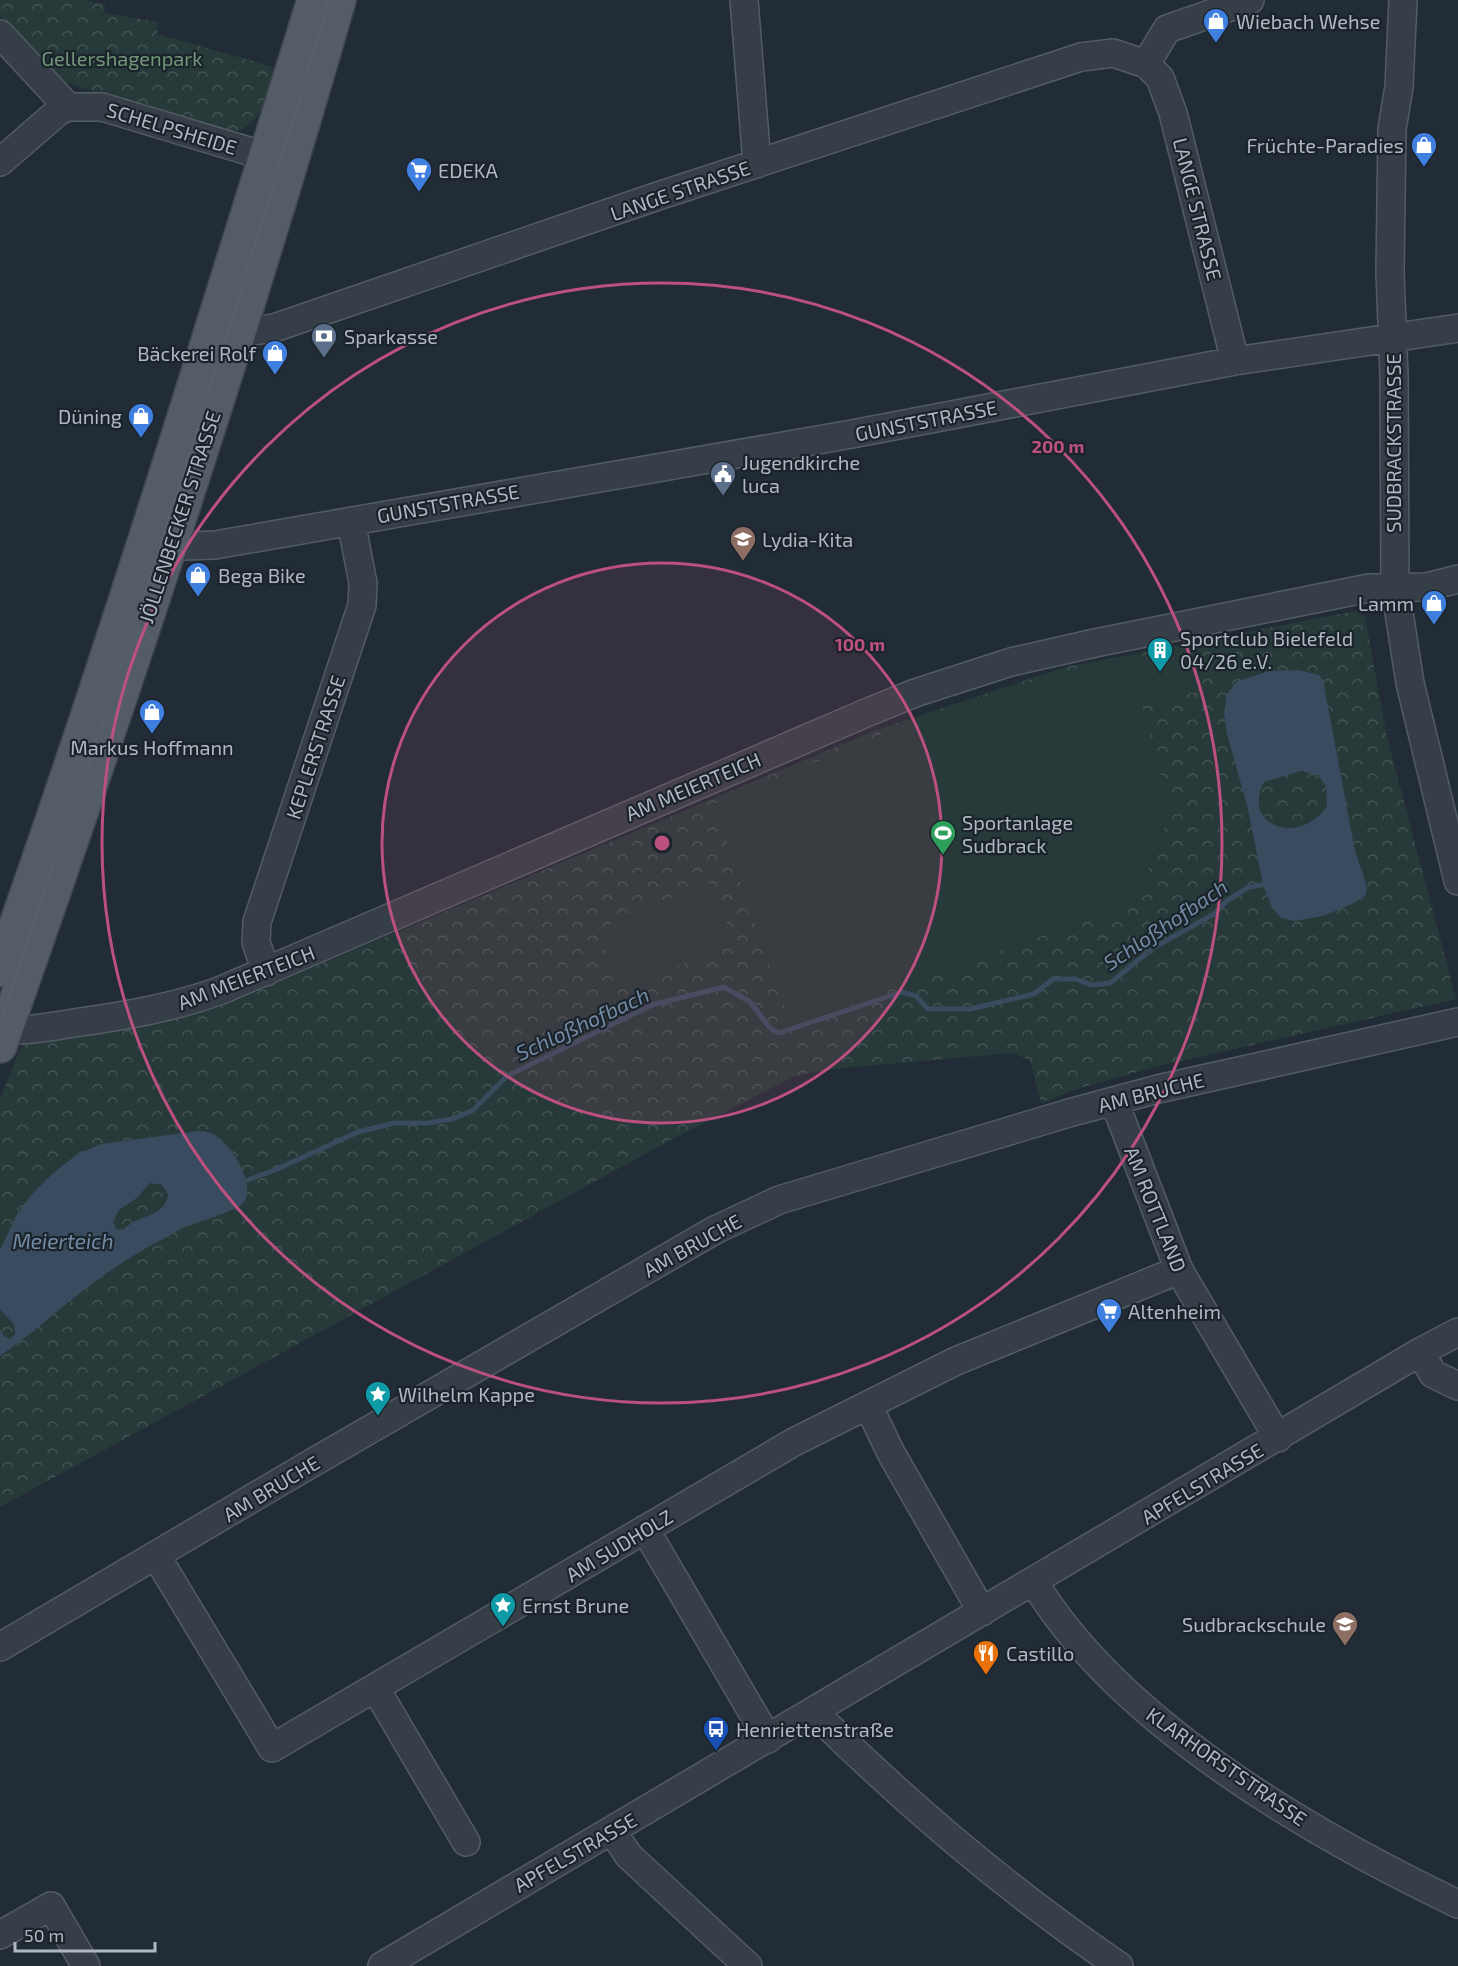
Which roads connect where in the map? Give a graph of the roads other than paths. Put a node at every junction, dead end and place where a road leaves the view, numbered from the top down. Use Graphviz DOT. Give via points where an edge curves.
graph roads {
  1 [pos="314,0"];
  2 [pos="339,0"];
  3 [pos="744,0"];
  4 [pos="1250,0"];
  5 [pos="1403,0"];
  6 [pos="0,34"];
  7 [pos="1146,64"];
  8 [pos="68,106"];
  9 [pos="278,160"];
  10 [pos="0,162"];
  11 [pos="757,164"];
  12 [pos="229,324"];
  13 [pos="1458,328"];
  14 [pos="1393,339"];
  15 [pos="1235,361"];
  16 [pos="351,521"];
  17 [pos="159,538"];
  18 [pos="1458,579"];
  19 [pos="1395,587"];
  20 [pos="1451,823"];
  21 [pos="1458,881"];
  22 [pos="0,970"];
  23 [pos="266,972"];
  24 [pos="1458,1022"];
  25 [pos="2,1035"];
  26 [pos="1114,1101"];
  27 [pos="1179,1270"];
  28 [pos="1458,1332"];
  29 [pos="1420,1352"];
  30 [pos="1458,1386"];
  31 [pos="868,1405"];
  32 [pos="1278,1438"];
  33 [pos="645,1529"];
  34 [pos="157,1557"];
  35 [pos="1034,1582"];
  36 [pos="982,1612"];
  37 [pos="0,1647"];
  38 [pos="376,1689"];
  39 [pos="816,1710"];
  40 [pos="768,1739"];
  41 [pos="612,1831"];
  42 [pos="466,1842"];
  43 [pos="1458,1904"];
  44 [pos="0,1935"];
  45 [pos="387,1965"];
  46 [pos="86,1966"];
  47 [pos="748,1966"];
  48 [pos="1119,1966"];
  1 -- 9 [label="main road, JÖLLENBECKER STRASSE"];
  2 -- 9 [label="main road, JÖLLENBECKER STRASSE"];
  3 -- 11 [label="street"];
  4 -- 7 [label="street" via="1167,29"];
  5 -- 14 [label="street, SUDBRACKSTRASSE" via="1399,87 1392,129"];
  6 -- 8 [label="street"];
  7 -- 11 [label="street, LANGE STRASSE" via="1113,53 1081,57"];
  7 -- 15 [label="street, LANGE STRASSE" via="1160,78 1173,113"];
  8 -- 9 [label="street, SCHELPSHEIDE" via="116,110"];
  8 -- 10 [label="street"];
  9 -- 12 [label="main road, JÖLLENBECKER STRASSE"];
  11 -- 12 [label="street, LANGE STRASSE" via="274,328 254,331"];
  12 -- 17 [label="main road, JÖLLENBECKER STRASSE"];
  13 -- 14 [label="street, GUNSTSTRASSE"];
  14 -- 15 [label="street, GUNSTSTRASSE"];
  14 -- 19 [label="street, SUDBRACKSTRASSE"];
  15 -- 16 [label="street, GUNSTSTRASSE" via="852,434"];
  16 -- 17 [label="street, GUNSTSTRASSE" via="202,547"];
  16 -- 23 [label="street, KEPLERSTRASSE" via="363,584 362,605 258,921 256,942"];
  17 -- 22 [label="main road, JÖLLENBECKER STRASSE"];
  17 -- 25 [label="main road, JÖLLENBECKER STRASSE" via="94,777"];
  18 -- 19 [label="street, AM MEIERTEICH" via="1426,587"];
  19 -- 20 [label="street, SUDBRACKSTRASSE" via="1405,659"];
  19 -- 23 [label="street, AM MEIERTEICH" via="1370,588 1095,643 1011,662 936,686"];
  20 -- 21 [label="street, SUDBRACKSTRASSE"];
  23 -- 25 [label="street, AM MEIERTEICH" via="174,1006"];
  24 -- 26 [label="street, AM BRUCHE"];
  26 -- 27 [label="street, AM ROTTLAND"];
  26 -- 34 [label="street, AM BRUCHE" via="827,1185 752,1212 333,1451"];
  27 -- 31 [label="street, AM SUDHOLZ" via="967,1357"];
  27 -- 32 [label="street, AM ROTTLAND"];
  28 -- 29 [label="street, APFELSTRASSE"];
  29 -- 30 [label="street" via="1433,1374"];
  29 -- 32 [label="street, APFELSTRASSE"];
  31 -- 33 [label="street, AM SUDHOLZ" via="794,1442"];
  31 -- 36 [label="street" via="891,1454"];
  32 -- 35 [label="street, APFELSTRASSE"];
  33 -- 38 [label="street, AM SUDHOLZ"];
  33 -- 40 [label="street"];
  34 -- 37 [label="street, AM BRUCHE"];
  34 -- 38 [label="street, AM SUDHOLZ" via="272,1748"];
  35 -- 36 [label="street, APFELSTRASSE"];
  35 -- 43 [label="street, KLARHORSTSTRASSE" via="1105,1672 1163,1724 1330,1838"];
  36 -- 39 [label="street, APFELSTRASSE"];
  38 -- 42 [label="street"];
  39 -- 40 [label="street, APFELSTRASSE"];
  39 -- 48 [label="street" via="930,1823 983,1867"];
  40 -- 41 [label="street, APFELSTRASSE"];
  41 -- 45 [label="street, APFELSTRASSE"];
  41 -- 47 [label="street" via="629,1856"];
  44 -- 46 [label="street" via="51,1906"];
}
